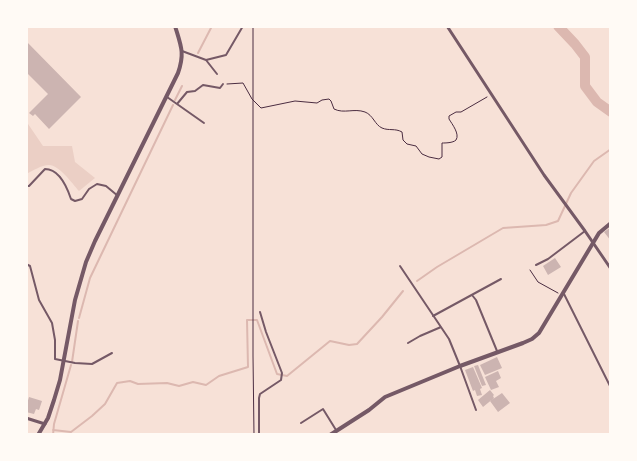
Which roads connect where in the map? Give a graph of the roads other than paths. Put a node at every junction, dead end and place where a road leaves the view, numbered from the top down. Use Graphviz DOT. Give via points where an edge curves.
graph roads {
  1 [pos="175,26"];
  2 [pos="243,26"];
  3 [pos="448,26"];
  4 [pos="182,51"];
  5 [pos="206,60"];
  6 [pos="216,74"];
  7 [pos="223,84"];
  8 [pos="166,97"];
  9 [pos="177,104"];
  10 [pos="204,123"];
  11 [pos="26,186"];
  12 [pos="118,196"];
  13 [pos="611,223"];
  14 [pos="585,231"];
  15 [pos="592,243"];
  16 [pos="26,264"];
  17 [pos="536,265"];
  18 [pos="400,266"];
  19 [pos="611,269"];
  20 [pos="501,279"];
  21 [pos="562,294"];
  22 [pos="472,295"];
  23 [pos="260,312"];
  24 [pos="433,316"];
  25 [pos="441,327"];
  26 [pos="408,343"];
  27 [pos="112,353"];
  28 [pos="498,353"];
  29 [pos="64,361"];
  30 [pos="460,366"];
  31 [pos="611,388"];
  32 [pos="476,410"];
  33 [pos="26,418"];
  34 [pos="301,423"];
  35 [pos="44,424"];
  36 [pos="336,430"];
  37 [pos="38,435"];
  38 [pos="259,435"];
  39 [pos="330,435"];
  1 -- 4 [label="street"];
  2 -- 5 [label="lane" via="226,55"];
  3 -- 14 [label="street" via="544,176"];
  4 -- 5 [label="lane"];
  4 -- 8 [label="street" via="178,73"];
  5 -- 6 [label="lane"];
  7 -- 9 [label="lane" via="220,88 203,85 187,92"];
  8 -- 9 [label="lane"];
  8 -- 12 [label="street"];
  9 -- 10 [label="lane"];
  11 -- 12 [label="lane" via="45,169 50,169 57,174 74,201 82,199 97,184 106,186"];
  12 -- 29 [label="street" via="84,269 71,317"];
  13 -- 15 [label="street"];
  14 -- 15 [label="street"];
  14 -- 17 [label="lane"];
  15 -- 19 [label="street"];
  15 -- 21 [label="street"];
  16 -- 29 [label="lane" via="30,266 39,300 52,323 55,360"];
  18 -- 24 [label="lane"];
  20 -- 22 [label="lane"];
  21 -- 28 [label="street" via="532,339"];
  21 -- 31 [label="lane"];
  22 -- 24 [label="lane"];
  22 -- 28 [label="lane"];
  23 -- 38 [label="lane" via="282,373 281,380 260,394"];
  24 -- 25 [label="lane"];
  25 -- 26 [label="lane"];
  25 -- 30 [label="lane"];
  27 -- 29 [label="lane" via="92,364"];
  28 -- 30 [label="street"];
  29 -- 35 [label="street"];
  30 -- 32 [label="lane"];
  30 -- 36 [label="street" via="385,397"];
  33 -- 35 [label="street"];
  34 -- 36 [label="lane" via="323,409"];
  35 -- 37 [label="street"];
  36 -- 39 [label="street"];
}
